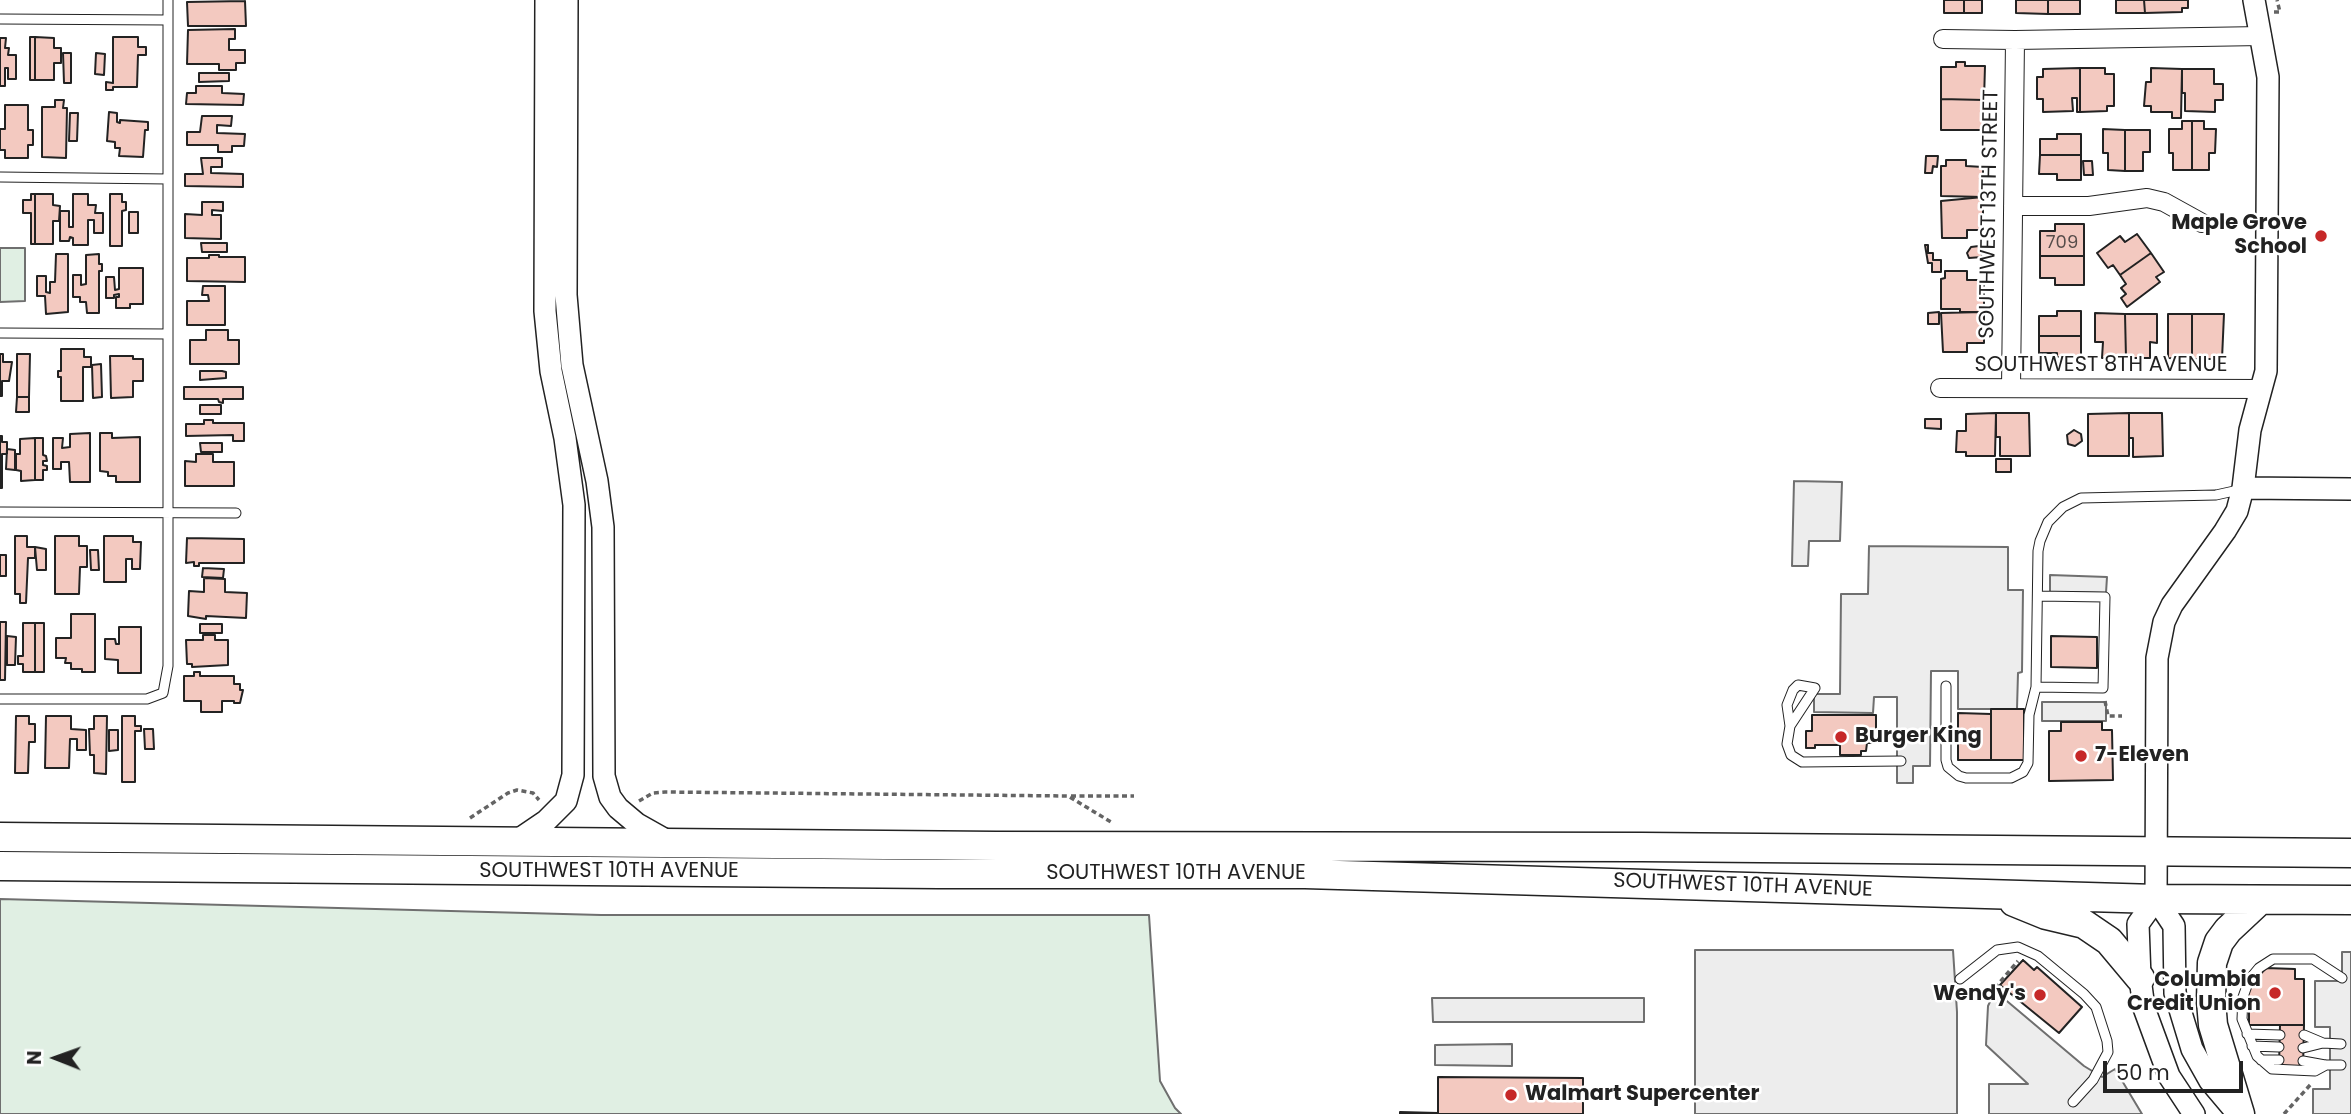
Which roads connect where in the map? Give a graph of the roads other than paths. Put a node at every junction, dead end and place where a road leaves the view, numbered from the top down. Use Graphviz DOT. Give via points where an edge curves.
graph roads {
  1 [pos="168,0"];
  2 [pos="546,0"];
  3 [pos="567,0"];
  4 [pos="2255,0"];
  5 [pos="0,19"];
  6 [pos="168,20"];
  7 [pos="2262,36"];
  8 [pos="1943,39"];
  9 [pos="2015,40"];
  10 [pos="0,177"];
  11 [pos="168,179"];
  12 [pos="2013,206"];
  13 [pos="2202,223"];
  14 [pos="0,333"];
  15 [pos="167,334"];
  16 [pos="1940,388"];
  17 [pos="2011,388"];
  18 [pos="2262,389"];
  19 [pos="2244,488"];
  20 [pos="2351,489"];
  21 [pos="0,512"];
  22 [pos="167,513"];
  23 [pos="236,513"];
  24 [pos="2038,596"];
  25 [pos="1946,686"];
  26 [pos="2036,687"];
  27 [pos="0,699"];
  28 [pos="1790,726"];
  29 [pos="1901,761"];
  30 [pos="0,837"];
  31 [pos="519,840"];
  32 [pos="671,843"];
  33 [pos="2156,852"];
  34 [pos="2351,853"];
  35 [pos="0,866"];
  36 [pos="1995,894"];
  37 [pos="2156,899"];
  38 [pos="2351,900"];
  39 [pos="2259,901"];
  40 [pos="2140,978"];
  41 [pos="2342,978"];
  42 [pos="1960,979"];
  43 [pos="2247,1034"];
  44 [pos="2280,1035"];
  45 [pos="2304,1035"];
  46 [pos="2323,1043"];
  47 [pos="2341,1044"];
  48 [pos="2252,1046"];
  49 [pos="2279,1047"];
  50 [pos="2303,1048"];
  51 [pos="2262,1060"];
  52 [pos="2279,1060"];
  53 [pos="2303,1061"];
  54 [pos="2326,1065"];
  55 [pos="2341,1065"];
  56 [pos="2073,1102"];
  57 [pos="2194,1114"];
  58 [pos="2239,1114"];
  1 -- 6 [label="lane"];
  2 -- 31 [label="street" via="545,311 574,505 573,775 566,801"];
  3 -- 32 [label="street" via="566,295 572,365 603,527 604,776 618,808"];
  4 -- 7 [label="street"];
  5 -- 6 [label="lane"];
  6 -- 11 [label="lane"];
  7 -- 9 [label="street"];
  7 -- 18 [label="street" via="2268,77 2267,341"];
  8 -- 9 [label="street"];
  9 -- 12 [label="street, SOUTHWEST 13TH STREET"];
  10 -- 11 [label="lane"];
  11 -- 15 [label="lane"];
  12 -- 13 [label="street" via="2089,206 2147,198"];
  12 -- 17 [label="street, SOUTHWEST 13TH STREET"];
  14 -- 15 [label="lane"];
  15 -- 22 [label="lane"];
  16 -- 17 [label="street, SOUTHWEST 8TH AVENUE"];
  17 -- 18 [label="street, SOUTHWEST 8TH AVENUE"];
  18 -- 19 [label="street" via="2250,430"];
  19 -- 20 [label="street"];
  19 -- 24 [label="lane" via="2216,495 2091,497 2071,502 2055,513 2043,531"];
  19 -- 33 [label="street" via="2225,531 2172,606 2159,641"];
  21 -- 22 [label="lane"];
  22 -- 23 [label="lane"];
  22 -- 27 [label="lane" via="168,666 163,693 147,699"];
  24 -- 26 [label="lane"];
  24 -- 26 [label="lane" via="2105,597 2103,688"];
  25 -- 26 [label="lane" via="1948,767 1959,776 1989,778 2011,778 2026,768 2029,715"];
  28 -- 28 [label="lane" via="1815,688 1798,685 1793,690 1787,705"];
  28 -- 29 [label="lane" via="1788,750 1802,762"];
  30 -- 31 [label="highway, SOUTHWEST 10TH AVENUE"];
  31 -- 32 [label="highway, SOUTHWEST 10TH AVENUE"];
  32 -- 33 [label="highway, SOUTHWEST 10TH AVENUE"];
  33 -- 34 [label="highway, SOUTHWEST 10TH AVENUE"];
  33 -- 37 [label="street"];
  35 -- 36 [label="highway, SOUTHWEST 10TH AVENUE" via="1305,874"];
  36 -- 37 [label="highway, SOUTHWEST 10TH AVENUE"];
  36 -- 40 [label="highway" via="2046,915 2084,924 2109,941"];
  37 -- 39 [label="highway, SOUTHWEST 10TH AVENUE"];
  37 -- 40 [label="street" via="2138,924"];
  37 -- 58 [label="street" via="2174,926 2175,993 2192,1049 2210,1081"];
  38 -- 39 [label="highway, SOUTHWEST 10TH AVENUE"];
  39 -- 58 [label="highway" via="2228,930 2212,963 2213,1025"];
  40 -- 57 [label="street" via="2144,1008 2160,1056"];
  41 -- 43 [label="lane" via="2313,959 2273,959 2249,980 2243,997"];
  42 -- 56 [label="lane" via="1997,950 2018,947 2038,956 2096,1007 2108,1052 2093,1080"];
  43 -- 44 [label="lane"];
  43 -- 48 [label="lane"];
  45 -- 46 [label="lane"];
  46 -- 47 [label="lane"];
  46 -- 50 [label="lane"];
  48 -- 49 [label="lane"];
  48 -- 51 [label="lane"];
  51 -- 52 [label="lane"];
  51 -- 54 [label="lane" via="2273,1069 2286,1071 2315,1071"];
  53 -- 54 [label="lane"];
  54 -- 55 [label="lane"];
}
